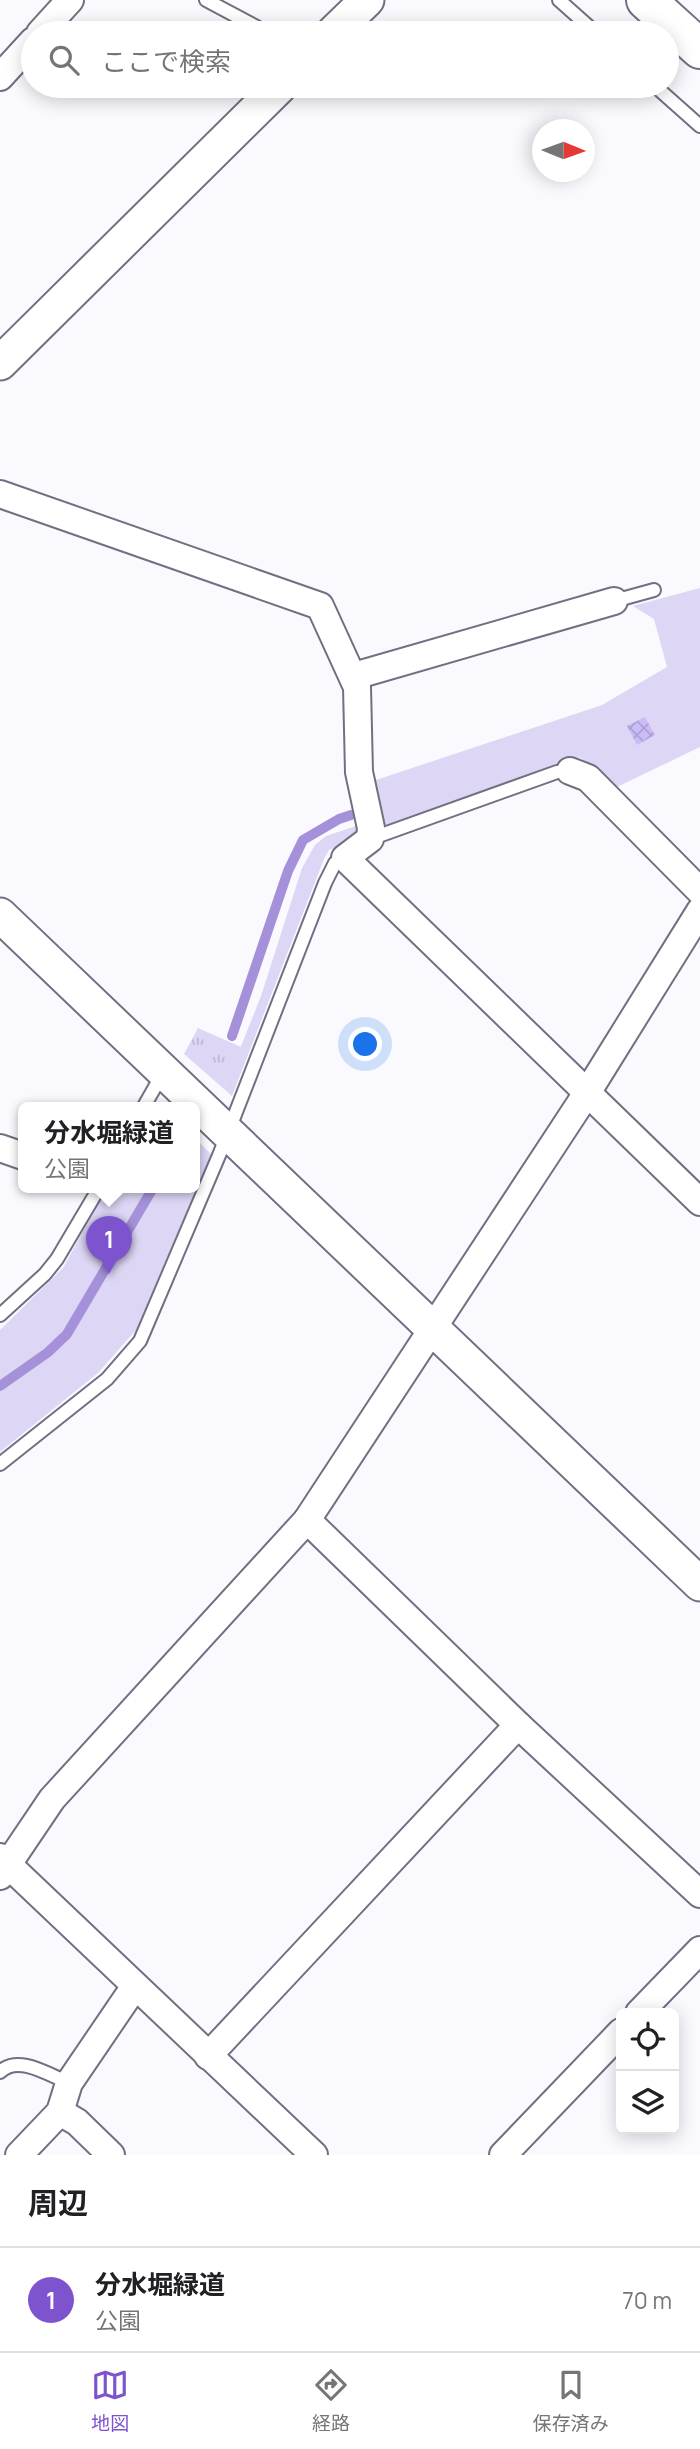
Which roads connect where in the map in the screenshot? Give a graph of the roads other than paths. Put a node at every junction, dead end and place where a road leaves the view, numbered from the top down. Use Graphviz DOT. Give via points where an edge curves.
graph roads {
  1 [pos="70,0"];
  2 [pos="205,0"];
  3 [pos="367,0"];
  4 [pos="559,0"];
  5 [pos="646,0"];
  6 [pos="51,21"];
  7 [pos="245,21"];
  8 [pos="345,21"];
  9 [pos="583,21"];
  10 [pos="669,21"];
  11 [pos="679,30"];
  12 [pos="700,49"];
  13 [pos="21,54"];
  14 [pos="0,77"];
  15 [pos="268,98"];
  16 [pos="668,98"];
  17 [pos="700,126"];
  18 [pos="0,363"];
  19 [pos="0,494"];
  20 [pos="654,590"];
  21 [pos="614,601"];
  22 [pos="354,676"];
  23 [pos="570,771"];
  24 [pos="370,839"];
  25 [pos="345,858"];
  26 [pos="700,891"];
  27 [pos="700,911"];
  28 [pos="0,915"];
  29 [pos="163,1073"];
  30 [pos="587,1093"];
  31 [pos="146,1102"];
  32 [pos="195,1102"];
  33 [pos="200,1107"];
  34 [pos="228,1132"];
  35 [pos="0,1147"];
  36 [pos="18,1154"];
  37 [pos="96,1193"];
  38 [pos="700,1202"];
  39 [pos="0,1315"];
  40 [pos="431,1328"];
  41 [pos="0,1464"];
  42 [pos="307,1520"];
  43 [pos="700,1584"];
  44 [pos="518,1725"];
  45 [pos="2,1867"];
  46 [pos="700,1895"];
  47 [pos="700,1950"];
  48 [pos="135,1986"];
  49 [pos="644,2008"];
  50 [pos="616,2037"];
  51 [pos="208,2056"];
  52 [pos="0,2072"];
  53 [pos="69,2083"];
  54 [pos="60,2112"];
  55 [pos="19,2155"];
  56 [pos="111,2155"];
  57 [pos="314,2155"];
  58 [pos="503,2155"];
  1 -- 6 [label="street"];
  2 -- 7 [label="lane"];
  3 -- 8 [label="street"];
  4 -- 9 [label="lane"];
  5 -- 10 [label="highway"];
  11 -- 12 [label="highway"];
  13 -- 14 [label="street"];
  15 -- 18 [label="street"];
  16 -- 17 [label="lane"];
  19 -- 22 [label="street" via="315,602"];
  20 -- 21 [label="lane"];
  21 -- 22 [label="street"];
  22 -- 24 [label="street" via="360,785"];
  23 -- 24 [label="lane"];
  23 -- 26 [label="street" via="588,778"];
  24 -- 25 [label="street"];
  25 -- 30 [label="street"];
  25 -- 34 [label="lane" via="335,863 325,883"];
  27 -- 30 [label="street"];
  28 -- 29 [label="street"];
  29 -- 31 [label="lane"];
  29 -- 32 [label="street"];
  30 -- 38 [label="street"];
  30 -- 40 [label="street"];
  33 -- 34 [label="street"];
  34 -- 40 [label="street"];
  34 -- 41 [label="lane" via="140,1341 107,1379"];
  35 -- 36 [label="street"];
  37 -- 39 [label="lane" via="46,1274"];
  40 -- 42 [label="street"];
  40 -- 43 [label="street"];
  42 -- 44 [label="street"];
  42 -- 45 [label="street" via="52,1799"];
  44 -- 46 [label="street"];
  44 -- 51 [label="street"];
  45 -- 48 [label="street"];
  47 -- 49 [label="street"];
  48 -- 51 [label="street"];
  48 -- 53 [label="street"];
  50 -- 58 [label="street"];
  51 -- 57 [label="street"];
  52 -- 53 [label="lane" via="22,2064"];
  53 -- 54 [label="street"];
  54 -- 55 [label="street"];
  54 -- 56 [label="street"];
}
